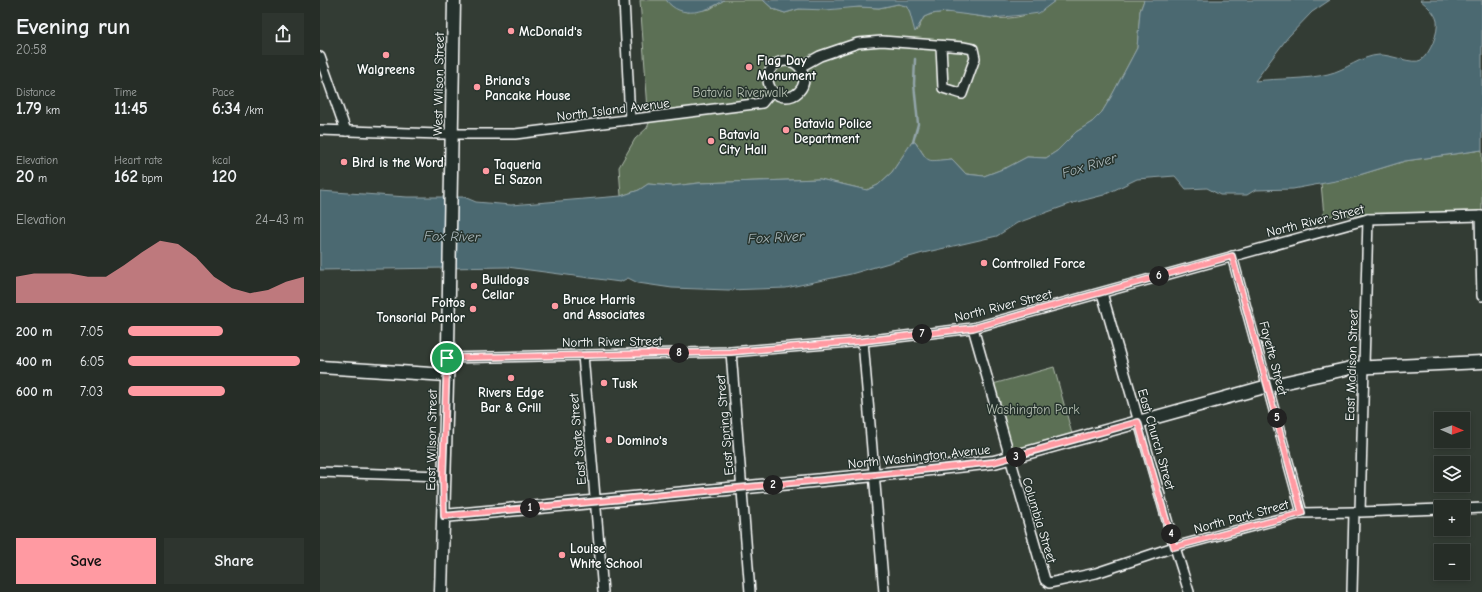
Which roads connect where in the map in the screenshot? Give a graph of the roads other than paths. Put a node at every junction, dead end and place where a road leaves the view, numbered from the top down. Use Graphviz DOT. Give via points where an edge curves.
graph roads {
  1 [pos="454,0"];
  2 [pos="624,0"];
  3 [pos="941,46"];
  4 [pos="320,57"];
  5 [pos="800,67"];
  6 [pos="772,91"];
  7 [pos="630,120"];
  8 [pos="320,130"];
  9 [pos="346,131"];
  10 [pos="451,133"];
  11 [pos="450,192"];
  12 [pos="1481,216"];
  13 [pos="1368,219"];
  14 [pos="1232,256"];
  15 [pos="1102,293"];
  16 [pos="1482,296"];
  17 [pos="973,328"];
  18 [pos="863,341"];
  19 [pos="731,352"];
  20 [pos="583,355"];
  21 [pos="447,358"];
  22 [pos="1482,362"];
  23 [pos="320,367"];
  24 [pos="1364,367"];
  25 [pos="447,375"];
  26 [pos="1268,386"];
  27 [pos="1138,422"];
  28 [pos="1009,459"];
  29 [pos="320,472"];
  30 [pos="875,475"];
  31 [pos="443,476"];
  32 [pos="742,488"];
  33 [pos="596,500"];
  34 [pos="1470,508"];
  35 [pos="1482,508"];
  36 [pos="1434,509"];
  37 [pos="1357,512"];
  38 [pos="1302,513"];
  39 [pos="444,516"];
  40 [pos="1174,547"];
  41 [pos="1045,580"];
  42 [pos="441,592"];
  43 [pos="603,592"];
  44 [pos="750,592"];
  45 [pos="884,592"];
  46 [pos="1189,592"];
  47 [pos="1352,592"];
  1 -- 10 [label="main road, West Wilson Street"];
  2 -- 7 [label="street"];
  3 -- 3 [label="street" via="973,49 975,58 962,94 944,88"];
  3 -- 5 [label="street" via="882,41 858,43 820,56"];
  4 -- 9 [label="street"];
  5 -- 6 [label="street" via="786,60 775,64 768,74"];
  5 -- 6 [label="street" via="805,77 800,92 783,97"];
  6 -- 7 [label="street, North Island Avenue" via="762,103"];
  7 -- 10 [label="street, North Island Avenue" via="515,134"];
  8 -- 9 [label="street, North Island Avenue"];
  9 -- 10 [label="street, North Island Avenue"];
  10 -- 11 [label="main road, West Wilson Street"];
  11 -- 21 [label="main road, East Wilson Street"];
  12 -- 13 [label="street, North River Street"];
  12 -- 16 [label="street"];
  13 -- 14 [label="street, North River Street"];
  13 -- 24 [label="street, East Madison Street"];
  14 -- 15 [label="street, North River Street"];
  14 -- 26 [label="street, Fayette Street"];
  15 -- 17 [label="street, North River Street"];
  15 -- 27 [label="street, East Church Street"];
  17 -- 18 [label="street, North River Street"];
  17 -- 28 [label="street, Columbia Street"];
  18 -- 19 [label="street, North River Street"];
  18 -- 30 [label="street"];
  19 -- 20 [label="street, North River Street"];
  19 -- 32 [label="street, East Spring Street"];
  20 -- 21 [label="street, North River Street"];
  20 -- 33 [label="street, East State Street"];
  21 -- 25 [label="main road, East Wilson Street"];
  22 -- 24 [label="main road, North Washington Avenue"];
  23 -- 25 [label="main road"];
  24 -- 26 [label="main road, North Washington Avenue"];
  24 -- 37 [label="street, East Madison Street"];
  25 -- 31 [label="main road, East Wilson Street"];
  26 -- 27 [label="main road, North Washington Avenue"];
  26 -- 38 [label="street, Fayette Street"];
  27 -- 28 [label="main road, North Washington Avenue"];
  27 -- 40 [label="street, East Church Street"];
  28 -- 30 [label="main road, North Washington Avenue"];
  28 -- 41 [label="street, Columbia Street"];
  29 -- 31 [label="street"];
  30 -- 32 [label="main road, North Washington Avenue"];
  30 -- 45 [label="street"];
  31 -- 39 [label="main road, East Wilson Street"];
  32 -- 33 [label="main road, North Washington Avenue"];
  32 -- 44 [label="street, East Spring Street"];
  33 -- 39 [label="main road, North Washington Avenue"];
  33 -- 43 [label="street, East State Street"];
  34 -- 35 [label="street"];
  36 -- 37 [label="street, North Park Street"];
  37 -- 38 [label="street, North Park Street"];
  37 -- 47 [label="street, East Madison Street"];
  38 -- 40 [label="street, North Park Street"];
  39 -- 42 [label="main road, East Wilson Street"];
  40 -- 41 [label="street, North Park Street" via="1096,573 1049,583"];
  40 -- 46 [label="street, East Church Street"];
}
